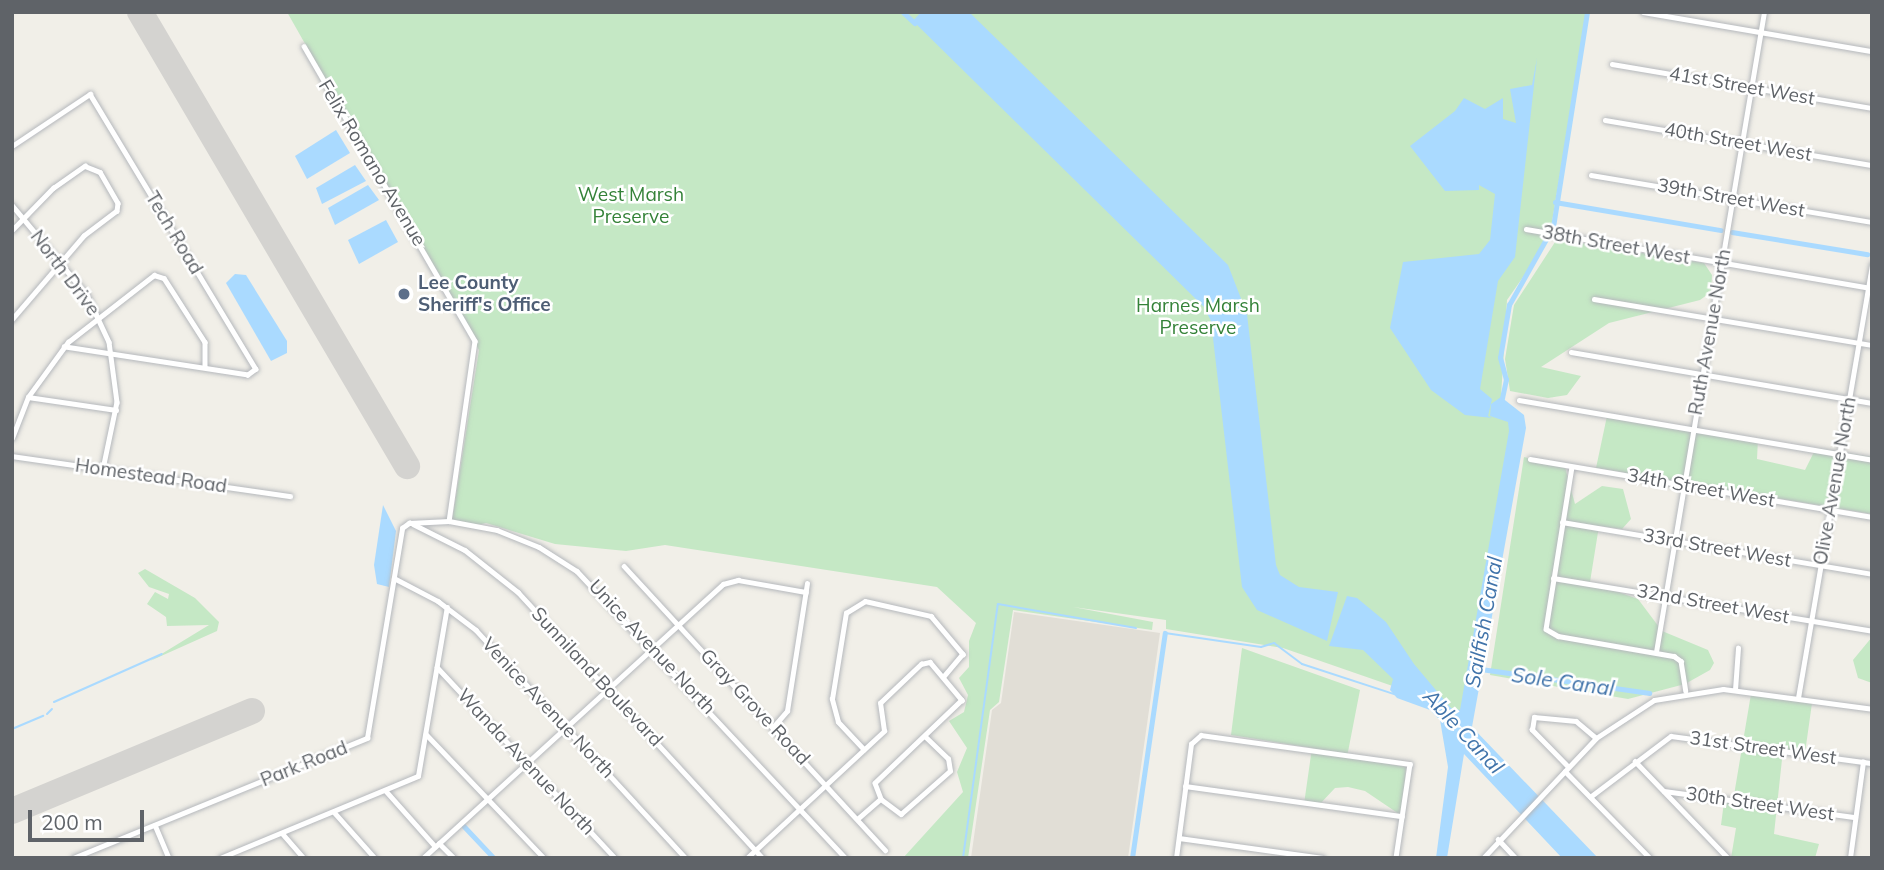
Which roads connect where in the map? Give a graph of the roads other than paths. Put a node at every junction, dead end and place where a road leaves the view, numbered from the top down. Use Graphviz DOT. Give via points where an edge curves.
graph roads {
  1 [pos="1643,12"];
  2 [pos="1764,12"];
  3 [pos="1760,32"];
  4 [pos="304,46"];
  5 [pos="1872,51"];
  6 [pos="1612,64"];
  7 [pos="1751,88"];
  8 [pos="1872,108"];
  9 [pos="1605,120"];
  10 [pos="1742,143"];
  11 [pos="12,146"];
  12 [pos="1872,164"];
  13 [pos="1591,175"];
  14 [pos="1732,199"];
  15 [pos="12,205"];
  16 [pos="23,218"];
  17 [pos="1872,222"];
  18 [pos="1526,229"];
  19 [pos="12,230"];
  20 [pos="60,262"];
  21 [pos="1721,263"];
  22 [pos="1872,264"];
  23 [pos="1870,288"];
  24 [pos="1594,299"];
  25 [pos="98,315"];
  26 [pos="1712,318"];
  27 [pos="12,320"];
  28 [pos="1858,343"];
  29 [pos="1872,345"];
  30 [pos="64,347"];
  31 [pos="1571,352"];
  32 [pos="112,353"];
  33 [pos="205,367"];
  34 [pos="1702,374"];
  35 [pos="28,397"];
  36 [pos="1849,399"];
  37 [pos="1519,400"];
  38 [pos="1872,403"];
  39 [pos="116,410"];
  40 [pos="1693,430"];
  41 [pos="12,438"];
  42 [pos="1840,455"];
  43 [pos="12,456"];
  44 [pos="1530,459"];
  45 [pos="1872,460"];
  46 [pos="1572,467"];
  47 [pos="103,469"];
  48 [pos="1684,485"];
  49 [pos="290,496"];
  50 [pos="1830,510"];
  51 [pos="1872,517"];
  52 [pos="436,520"];
  53 [pos="449,521"];
  54 [pos="1562,522"];
  55 [pos="409,523"];
  56 [pos="433,533"];
  57 [pos="1674,541"];
  58 [pos="1821,565"];
  59 [pos="624,566"];
  60 [pos="1872,574"];
  61 [pos="394,578"];
  62 [pos="1553,578"];
  63 [pos="807,584"];
  64 [pos="806,592"];
  65 [pos="1665,596"];
  66 [pos="447,607"];
  67 [pos="1811,621"];
  68 [pos="677,624"];
  69 [pos="1872,631"];
  70 [pos="652,646"];
  71 [pos="1738,649"];
  72 [pos="1656,652"];
  73 [pos="437,667"];
  74 [pos="944,677"];
  75 [pos="608,688"];
  76 [pos="1735,690"];
  77 [pos="1686,691"];
  78 [pos="1798,698"];
  79 [pos="1872,709"];
  80 [pos="774,726"];
  81 [pos="565,727"];
  82 [pos="426,734"];
  83 [pos="925,737"];
  84 [pos="1596,738"];
  85 [pos="864,750"];
  86 [pos="1635,761"];
  87 [pos="527,762"];
  88 [pos="1863,762"];
  89 [pos="1872,763"];
  90 [pos="1567,769"];
  91 [pos="827,785"];
  92 [pos="1185,786"];
  93 [pos="386,791"];
  94 [pos="1664,791"];
  95 [pos="1590,797"];
  96 [pos="488,798"];
  97 [pos="881,799"];
  98 [pos="801,807"];
  99 [pos="334,811"];
  100 [pos="1402,816"];
  101 [pos="1855,817"];
  102 [pos="858,819"];
  103 [pos="155,825"];
  104 [pos="282,833"];
  105 [pos="1178,838"];
  106 [pos="1498,839"];
  107 [pos="437,844"];
  108 [pos="756,849"];
  109 [pos="885,850"];
  110 [pos="232,856"];
  111 [pos="1728,857"];
  112 [pos="74,858"];
  113 [pos="169,858"];
  114 [pos="220,858"];
  115 [pos="304,858"];
  116 [pos="375,858"];
  117 [pos="423,858"];
  118 [pos="454,858"];
  119 [pos="544,858"];
  120 [pos="615,858"];
  121 [pos="686,858"];
  122 [pos="747,858"];
  123 [pos="764,858"];
  124 [pos="846,858"];
  125 [pos="1176,858"];
  126 [pos="1323,858"];
  127 [pos="1396,858"];
  128 [pos="1483,858"];
  129 [pos="1516,858"];
  130 [pos="1650,858"];
  131 [pos="1735,858"];
  132 [pos="1850,858"];
  1 -- 3 [label="street"];
  2 -- 3 [label="street, Ruth Avenue North"];
  3 -- 5 [label="street"];
  3 -- 7 [label="street, Ruth Avenue North"];
  4 -- 53 [label="street, Felix Romano Avenue" via="475,341"];
  6 -- 7 [label="street, 41st Street West"];
  7 -- 8 [label="street, 41st Street West"];
  7 -- 10 [label="street, Ruth Avenue North"];
  9 -- 10 [label="street, 40th Street West"];
  10 -- 12 [label="street, 40th Street West"];
  10 -- 14 [label="street, Ruth Avenue North"];
  11 -- 33 [label="street, Tech Road" via="90,94 256,372"];
  13 -- 14 [label="street, 39th Street West"];
  14 -- 17 [label="street, 39th Street West"];
  14 -- 21 [label="street, Ruth Avenue North"];
  15 -- 16 [label="street, North Drive"];
  16 -- 19 [label="street"];
  16 -- 20 [label="street, North Drive"];
  16 -- 20 [label="street" via="85,166 97,169 111,189 117,211"];
  18 -- 21 [label="street, 38th Street West"];
  20 -- 25 [label="street, North Drive"];
  20 -- 27 [label="street"];
  21 -- 23 [label="street, 38th Street West"];
  21 -- 26 [label="street, Ruth Avenue North"];
  22 -- 23 [label="street, Olive Avenue North"];
  23 -- 28 [label="street, Olive Avenue North"];
  24 -- 26 [label="street"];
  25 -- 30 [label="street"];
  25 -- 32 [label="street, North Drive"];
  25 -- 33 [label="street" via="159,275 205,342"];
  26 -- 28 [label="street"];
  26 -- 34 [label="street, Ruth Avenue North"];
  28 -- 29 [label="street"];
  28 -- 36 [label="street, Olive Avenue North"];
  30 -- 32 [label="street"];
  30 -- 35 [label="street"];
  31 -- 34 [label="street"];
  32 -- 33 [label="street"];
  32 -- 39 [label="street, North Drive"];
  34 -- 36 [label="street"];
  34 -- 40 [label="street, Ruth Avenue North"];
  35 -- 39 [label="street"];
  35 -- 41 [label="street"];
  36 -- 38 [label="street"];
  36 -- 42 [label="street, Olive Avenue North"];
  37 -- 40 [label="street"];
  39 -- 47 [label="street, North Drive"];
  40 -- 42 [label="street"];
  40 -- 48 [label="street, Ruth Avenue North"];
  42 -- 45 [label="street"];
  42 -- 50 [label="street, Olive Avenue North"];
  43 -- 47 [label="street, Homestead Road"];
  44 -- 46 [label="street, 34th Street West"];
  46 -- 48 [label="street, 34th Street West"];
  46 -- 54 [label="street"];
  47 -- 49 [label="street, Homestead Road"];
  48 -- 50 [label="street, 34th Street West"];
  48 -- 57 [label="street, Ruth Avenue North"];
  50 -- 51 [label="street, 34th Street West"];
  50 -- 58 [label="street, Olive Avenue North"];
  52 -- 53 [label="street, Unice Avenue North"];
  52 -- 55 [label="street, Unice Avenue North"];
  52 -- 56 [label="street"];
  53 -- 70 [label="street, Unice Avenue North" via="497,530 552,554 589,580"];
  54 -- 57 [label="street, 33rd Street West"];
  54 -- 62 [label="street"];
  55 -- 56 [label="street, Sunniland Boulevard"];
  55 -- 61 [label="street, Park Road" via="402,528"];
  56 -- 75 [label="street, Sunniland Boulevard" via="505,580"];
  57 -- 58 [label="street, 33rd Street West"];
  57 -- 65 [label="street, Ruth Avenue North"];
  58 -- 60 [label="street, 33rd Street West"];
  58 -- 67 [label="street, Olive Avenue North"];
  59 -- 68 [label="street, Gray Grove Road"];
  61 -- 66 [label="street, Venice Avenue North"];
  61 -- 103 [label="street, Park Road" via="367,738"];
  62 -- 65 [label="street, 32nd Street West"];
  62 -- 72 [label="street" via="1546,629 1558,636"];
  63 -- 64 [label="street"];
  64 -- 68 [label="street" via="738,580 723,584"];
  64 -- 80 [label="street" via="787,711"];
  65 -- 67 [label="street, 32nd Street West"];
  65 -- 72 [label="street, Ruth Avenue North"];
  66 -- 73 [label="street"];
  66 -- 81 [label="street, Venice Avenue North"];
  67 -- 69 [label="street, 32nd Street West"];
  67 -- 78 [label="street, Olive Avenue North"];
  68 -- 70 [label="street"];
  68 -- 80 [label="street, Gray Grove Road"];
  70 -- 75 [label="street"];
  70 -- 98 [label="street, Unice Avenue North"];
  71 -- 76 [label="street"];
  72 -- 77 [label="street" via="1678,658"];
  73 -- 82 [label="street"];
  73 -- 87 [label="street, Wanda Avenue North"];
  74 -- 83 [label="street" via="962,700"];
  74 -- 85 [label="street" via="930,662 921,664 880,703 886,726"];
  74 -- 85 [label="street" via="963,654 931,616 865,601 846,613 832,699 838,722"];
  75 -- 81 [label="street"];
  75 -- 108 [label="street, Sunniland Boulevard"];
  76 -- 77 [label="street"];
  76 -- 78 [label="street"];
  77 -- 84 [label="street" via="1644,704"];
  78 -- 79 [label="street"];
  80 -- 91 [label="street, Gray Grove Road"];
  81 -- 87 [label="street"];
  81 -- 121 [label="street, Venice Avenue North"];
  82 -- 93 [label="street" via="418,776"];
  82 -- 96 [label="street"];
  83 -- 97 [label="street" via="875,783"];
  83 -- 97 [label="street" via="948,759 950,771 901,814"];
  84 -- 90 [label="street"];
  84 -- 90 [label="street" via="1576,721 1534,717 1532,730"];
  85 -- 91 [label="street"];
  86 -- 88 [label="street, 31st Street West" via="1671,736"];
  86 -- 94 [label="street"];
  86 -- 95 [label="street, 31st Street West"];
  87 -- 96 [label="street"];
  87 -- 120 [label="street, Wanda Avenue North"];
  88 -- 89 [label="street, 31st Street West"];
  88 -- 101 [label="street"];
  90 -- 95 [label="street"];
  90 -- 106 [label="street"];
  91 -- 98 [label="street"];
  91 -- 102 [label="street, Gray Grove Road"];
  92 -- 100 [label="street"];
  92 -- 100 [label="street" via="1196,736 1409,764"];
  92 -- 105 [label="street"];
  93 -- 99 [label="street"];
  93 -- 107 [label="street"];
  94 -- 101 [label="street, 30th Street West"];
  94 -- 111 [label="street"];
  95 -- 130 [label="street"];
  96 -- 107 [label="street"];
  96 -- 119 [label="street"];
  97 -- 102 [label="street"];
  98 -- 108 [label="street"];
  98 -- 124 [label="street, Unice Avenue North"];
  99 -- 104 [label="street"];
  99 -- 116 [label="street"];
  100 -- 127 [label="street"];
  101 -- 132 [label="street"];
  102 -- 109 [label="street, Gray Grove Road"];
  103 -- 112 [label="street, Park Road"];
  103 -- 113 [label="street"];
  104 -- 110 [label="street"];
  104 -- 115 [label="street"];
  105 -- 125 [label="street"];
  105 -- 126 [label="street"];
  106 -- 128 [label="street"];
  106 -- 129 [label="street"];
  107 -- 117 [label="street"];
  107 -- 118 [label="street"];
  108 -- 122 [label="street"];
  108 -- 123 [label="street, Sunniland Boulevard"];
  110 -- 114 [label="street"];
  111 -- 131 [label="street"];
}
